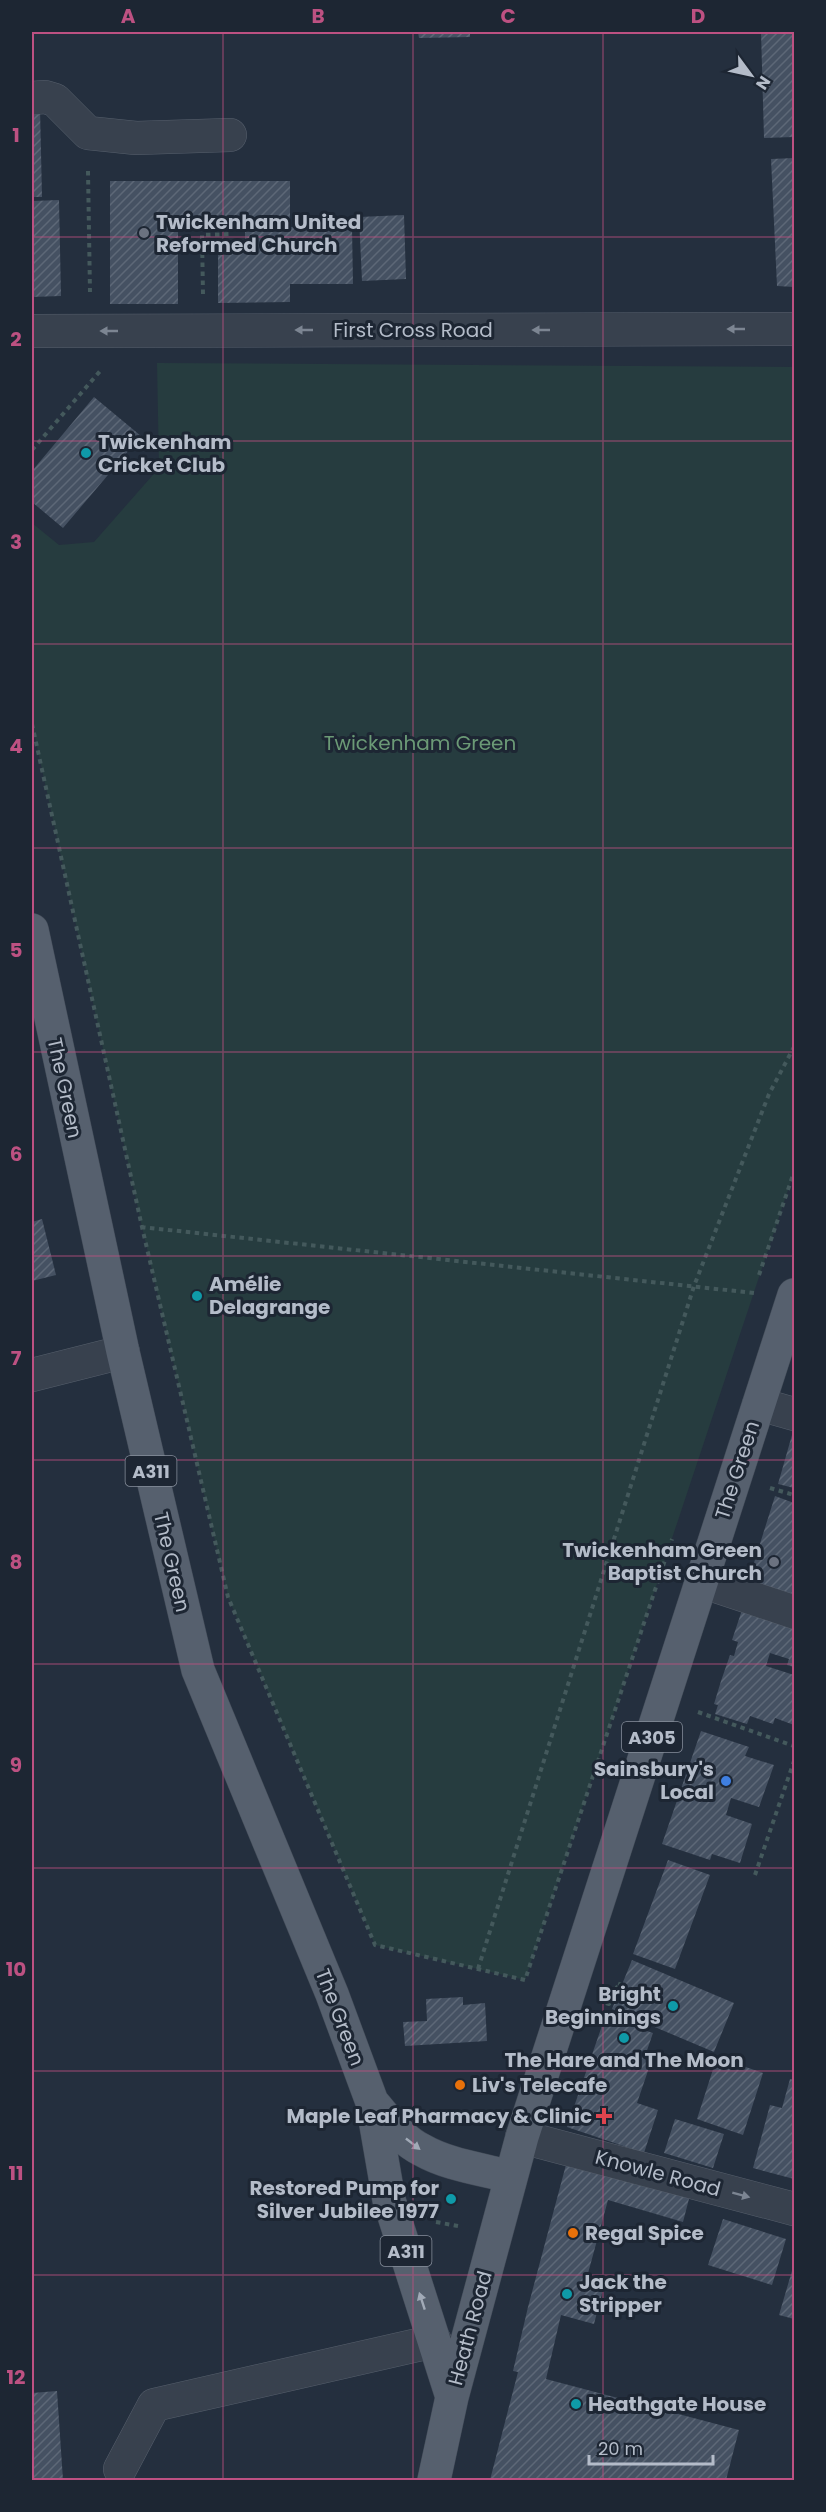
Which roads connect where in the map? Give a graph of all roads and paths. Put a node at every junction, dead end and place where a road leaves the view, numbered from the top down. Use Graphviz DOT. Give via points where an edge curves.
graph roads {
  1 [pos="32,98"];
  2 [pos="88,133"];
  3 [pos="230,135"];
  4 [pos="231,234"];
  5 [pos="90,293"];
  6 [pos="203,303"];
  7 [pos="795,329"];
  8 [pos="32,331"];
  9 [pos="32,724"];
  10 [pos="32,930"];
  11 [pos="38,992"];
  12 [pos="795,1047"];
  13 [pos="795,1172"];
  14 [pos="96,1225"];
  15 [pos="142,1227"];
  16 [pos="694,1286"];
  17 [pos="753,1293"];
  18 [pos="794,1297"];
  19 [pos="750,1304"];
  20 [pos="123,1352"];
  21 [pos="32,1375"];
  22 [pos="759,1404"];
  23 [pos="795,1414"];
  24 [pos="675,1530"];
  25 [pos="702,1581"];
  26 [pos="795,1612"];
  27 [pos="663,1701"];
  28 [pos="795,1746"];
  29 [pos="795,1761"];
  30 [pos="755,1875"];
  31 [pos="478,1969"];
  32 [pos="614,1982"];
  33 [pos="605,2003"];
  34 [pos="372,2102"];
  35 [pos="522,2137"];
  36 [pos="511,2177"];
  37 [pos="795,2209"];
  38 [pos="435,2341"];
  39 [pos="452,2397"];
  40 [pos="120,2469"];
  41 [pos="434,2481"];
  1 -- 2 [label="street" via="55,100"];
  2 -- 3 [label="street" via="136,138"];
  2 -- 5 [label="path"];
  4 -- 6 [label="path" via="202,235"];
  7 -- 8 [label="street, First Cross Road, one-way"];
  9 -- 15 [label="path"];
  10 -- 11 [label="main road, The Green / A311"];
  11 -- 14 [label="main road, The Green / A311"];
  12 -- 16 [label="path" via="769,1094"];
  13 -- 17 [label="path"];
  14 -- 15 [label="path"];
  14 -- 20 [label="main road, The Green / A311"];
  15 -- 16 [label="path"];
  15 -- 31 [label="path" via="228,1597 375,1945"];
  16 -- 17 [label="path"];
  16 -- 31 [label="path"];
  17 -- 18 [label="path"];
  17 -- 19 [label="path"];
  18 -- 22 [label="main road, The Green / A305"];
  20 -- 21 [label="street"];
  20 -- 34 [label="main road, The Green / A311" via="198,1670 332,1994"];
  22 -- 23 [label="street"];
  22 -- 25 [label="main road, The Green / A305"];
  24 -- 31 [label="path" via="525,1980"];
  25 -- 26 [label="street"];
  25 -- 27 [label="main road, The Green / A305"];
  27 -- 28 [label="path"];
  27 -- 35 [label="main road, The Green / A305"];
  29 -- 30 [label="path"];
  32 -- 33 [label="path" via="622,1985 609,2004"];
  34 -- 36 [label="main road, The Green / A311, one-way" via="399,2133 421,2150"];
  38 -- 34 [label="main road, The Green / A311, one-way" via="389,2200"];
  35 -- 36 [label="main road, The Green / A305"];
  35 -- 37 [label="street, Knowle Road, one-way"];
  36 -- 39 [label="main road, Heath Road"];
  38 -- 39 [label="main road, The Green / A311"];
  38 -- 40 [label="street" via="153,2404"];
  39 -- 41 [label="main road, Heath Road"];
}
